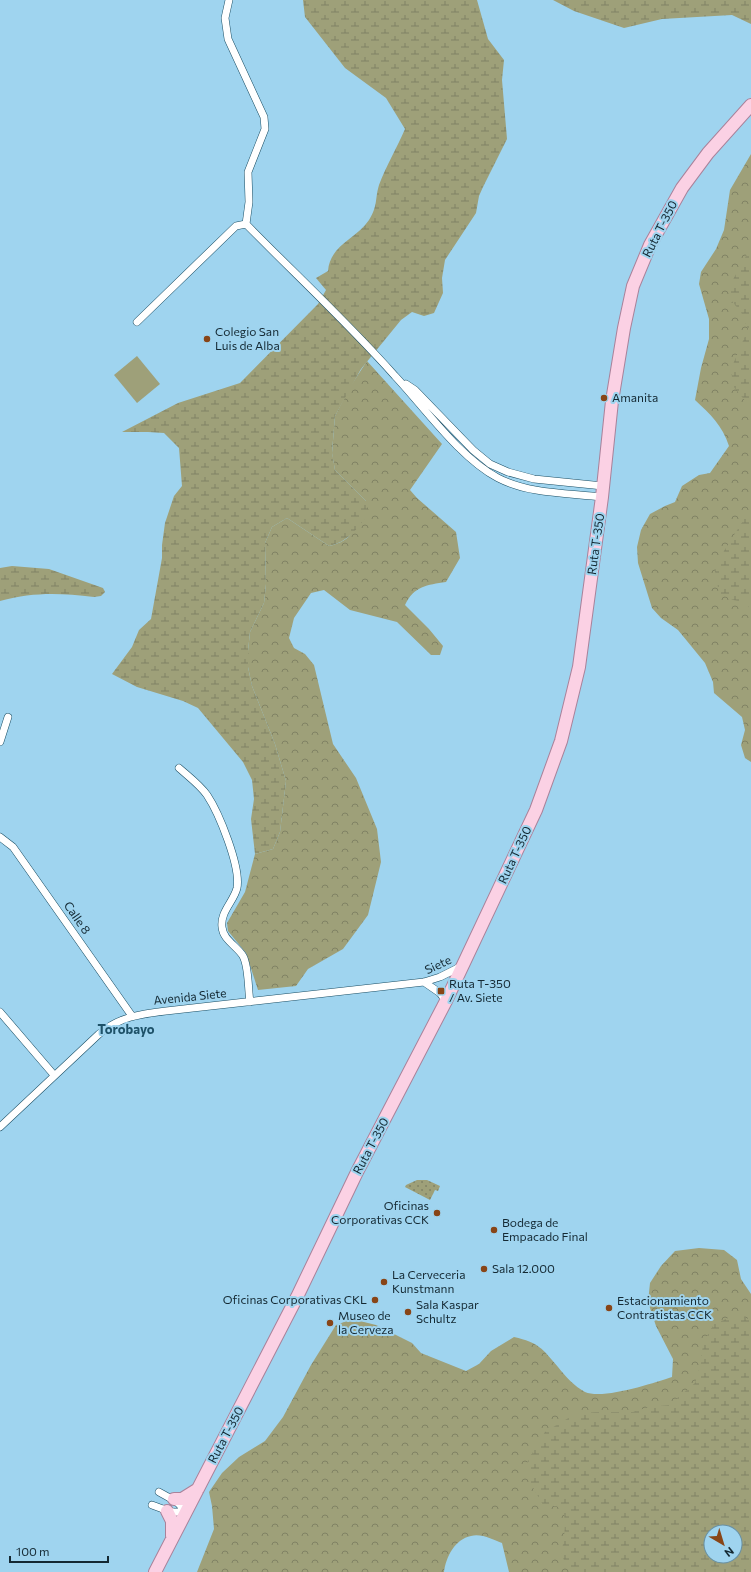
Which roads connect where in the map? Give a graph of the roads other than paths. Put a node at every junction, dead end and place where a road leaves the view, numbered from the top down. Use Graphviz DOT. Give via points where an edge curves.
graph roads {
  1 [pos="229,0"];
  2 [pos="751,105"];
  3 [pos="246,224"];
  4 [pos="137,322"];
  5 [pos="395,375"];
  6 [pos="603,492"];
  7 [pos="8,717"];
  8 [pos="0,742"];
  9 [pos="179,768"];
  10 [pos="0,837"];
  11 [pos="463,966"];
  12 [pos="424,982"];
  13 [pos="446,1001"];
  14 [pos="250,1002"];
  15 [pos="0,1012"];
  16 [pos="132,1016"];
  17 [pos="54,1075"];
  18 [pos="0,1127"];
  19 [pos="198,1488"];
  20 [pos="158,1492"];
  21 [pos="174,1499"];
  22 [pos="152,1505"];
  23 [pos="167,1511"];
  24 [pos="186,1512"];
  25 [pos="171,1540"];
  26 [pos="155,1572"];
  1 -- 3 [label="street" via="225,18 228,39 264,117 265,129 248,172 249,202"];
  2 -- 6 [label="main road, Ruta T-350" via="722,136 686,182 641,265 628,302 612,401"];
  3 -- 4 [label="street" via="236,226"];
  3 -- 5 [label="street"];
  5 -- 6 [label="street" via="415,390 490,464 530,478"];
  5 -- 6 [label="street" via="467,456 491,474 528,488"];
  6 -- 11 [label="main road, Ruta T-350" via="583,641 561,741 536,810"];
  7 -- 8 [label="street"];
  9 -- 14 [label="street" via="207,794 233,857 238,876 237,889 223,918 222,927 224,935 245,960"];
  10 -- 16 [label="street, Calle 8" via="13,847"];
  11 -- 12 [label="street, Siete"];
  11 -- 13 [label="main road, Ruta T-350"];
  12 -- 13 [label="street, Siete"];
  12 -- 14 [label="street, Avenida Siete"];
  13 -- 19 [label="main road, Ruta T-350" via="357,1172 298,1298"];
  14 -- 16 [label="street, Avenida Siete"];
  15 -- 17 [label="street"];
  16 -- 17 [label="street, Avenida Siete" via="104,1030"];
  17 -- 18 [label="street, Avenida Siete"];
  19 -- 21 [label="main road" via="182,1499"];
  19 -- 24 [label="main road, Ruta T-350"];
  20 -- 21 [label="street"];
  21 -- 24 [label="street"];
  22 -- 23 [label="street"];
  23 -- 24 [label="street"];
  23 -- 25 [label="main road" via="173,1526"];
  24 -- 25 [label="main road, Ruta T-350"];
  25 -- 26 [label="main road, Ruta T-350"];
}
